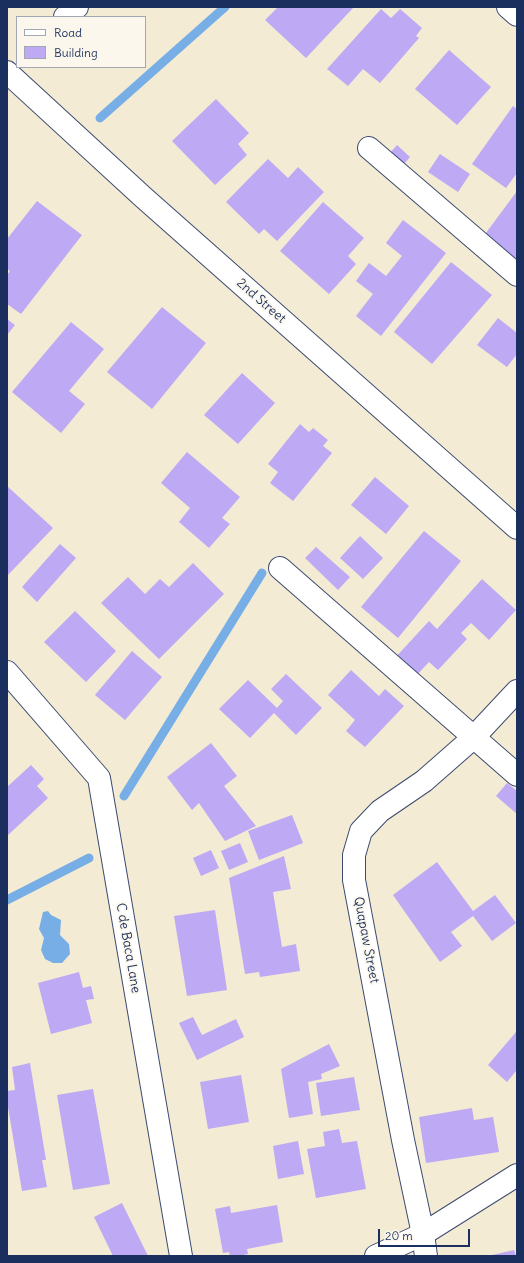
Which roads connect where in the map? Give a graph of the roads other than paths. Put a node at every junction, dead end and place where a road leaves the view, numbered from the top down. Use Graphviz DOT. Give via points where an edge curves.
graph roads {
  1 [pos="77,7"];
  2 [pos="508,7"];
  3 [pos="517,15"];
  4 [pos="66,16"];
  5 [pos="16,59"];
  6 [pos="7,66"];
  7 [pos="7,72"];
  8 [pos="369,148"];
  9 [pos="517,275"];
  10 [pos="517,528"];
  11 [pos="280,568"];
  12 [pos="7,672"];
  13 [pos="517,692"];
  14 [pos="473,738"];
  15 [pos="517,776"];
  16 [pos="517,1175"];
  17 [pos="423,1234"];
  18 [pos="181,1256"];
  19 [pos="376,1256"];
  20 [pos="426,1256"];
  1 -- 4 [label="street"];
  2 -- 3 [label="street"];
  5 -- 6 [label="street"];
  7 -- 10 [label="street, 2nd Street" via="143,197"];
  8 -- 9 [label="street"];
  11 -- 14 [label="street"];
  12 -- 18 [label="street, C de Baca Lane" via="99,778"];
  13 -- 14 [label="street, Quapaw Street"];
  14 -- 15 [label="street"];
  14 -- 17 [label="street, Quapaw Street" via="424,781 380,811 361,831 354,855 354,880"];
  16 -- 17 [label="street"];
  17 -- 19 [label="street"];
  17 -- 20 [label="street, Quapaw Street"];
}
